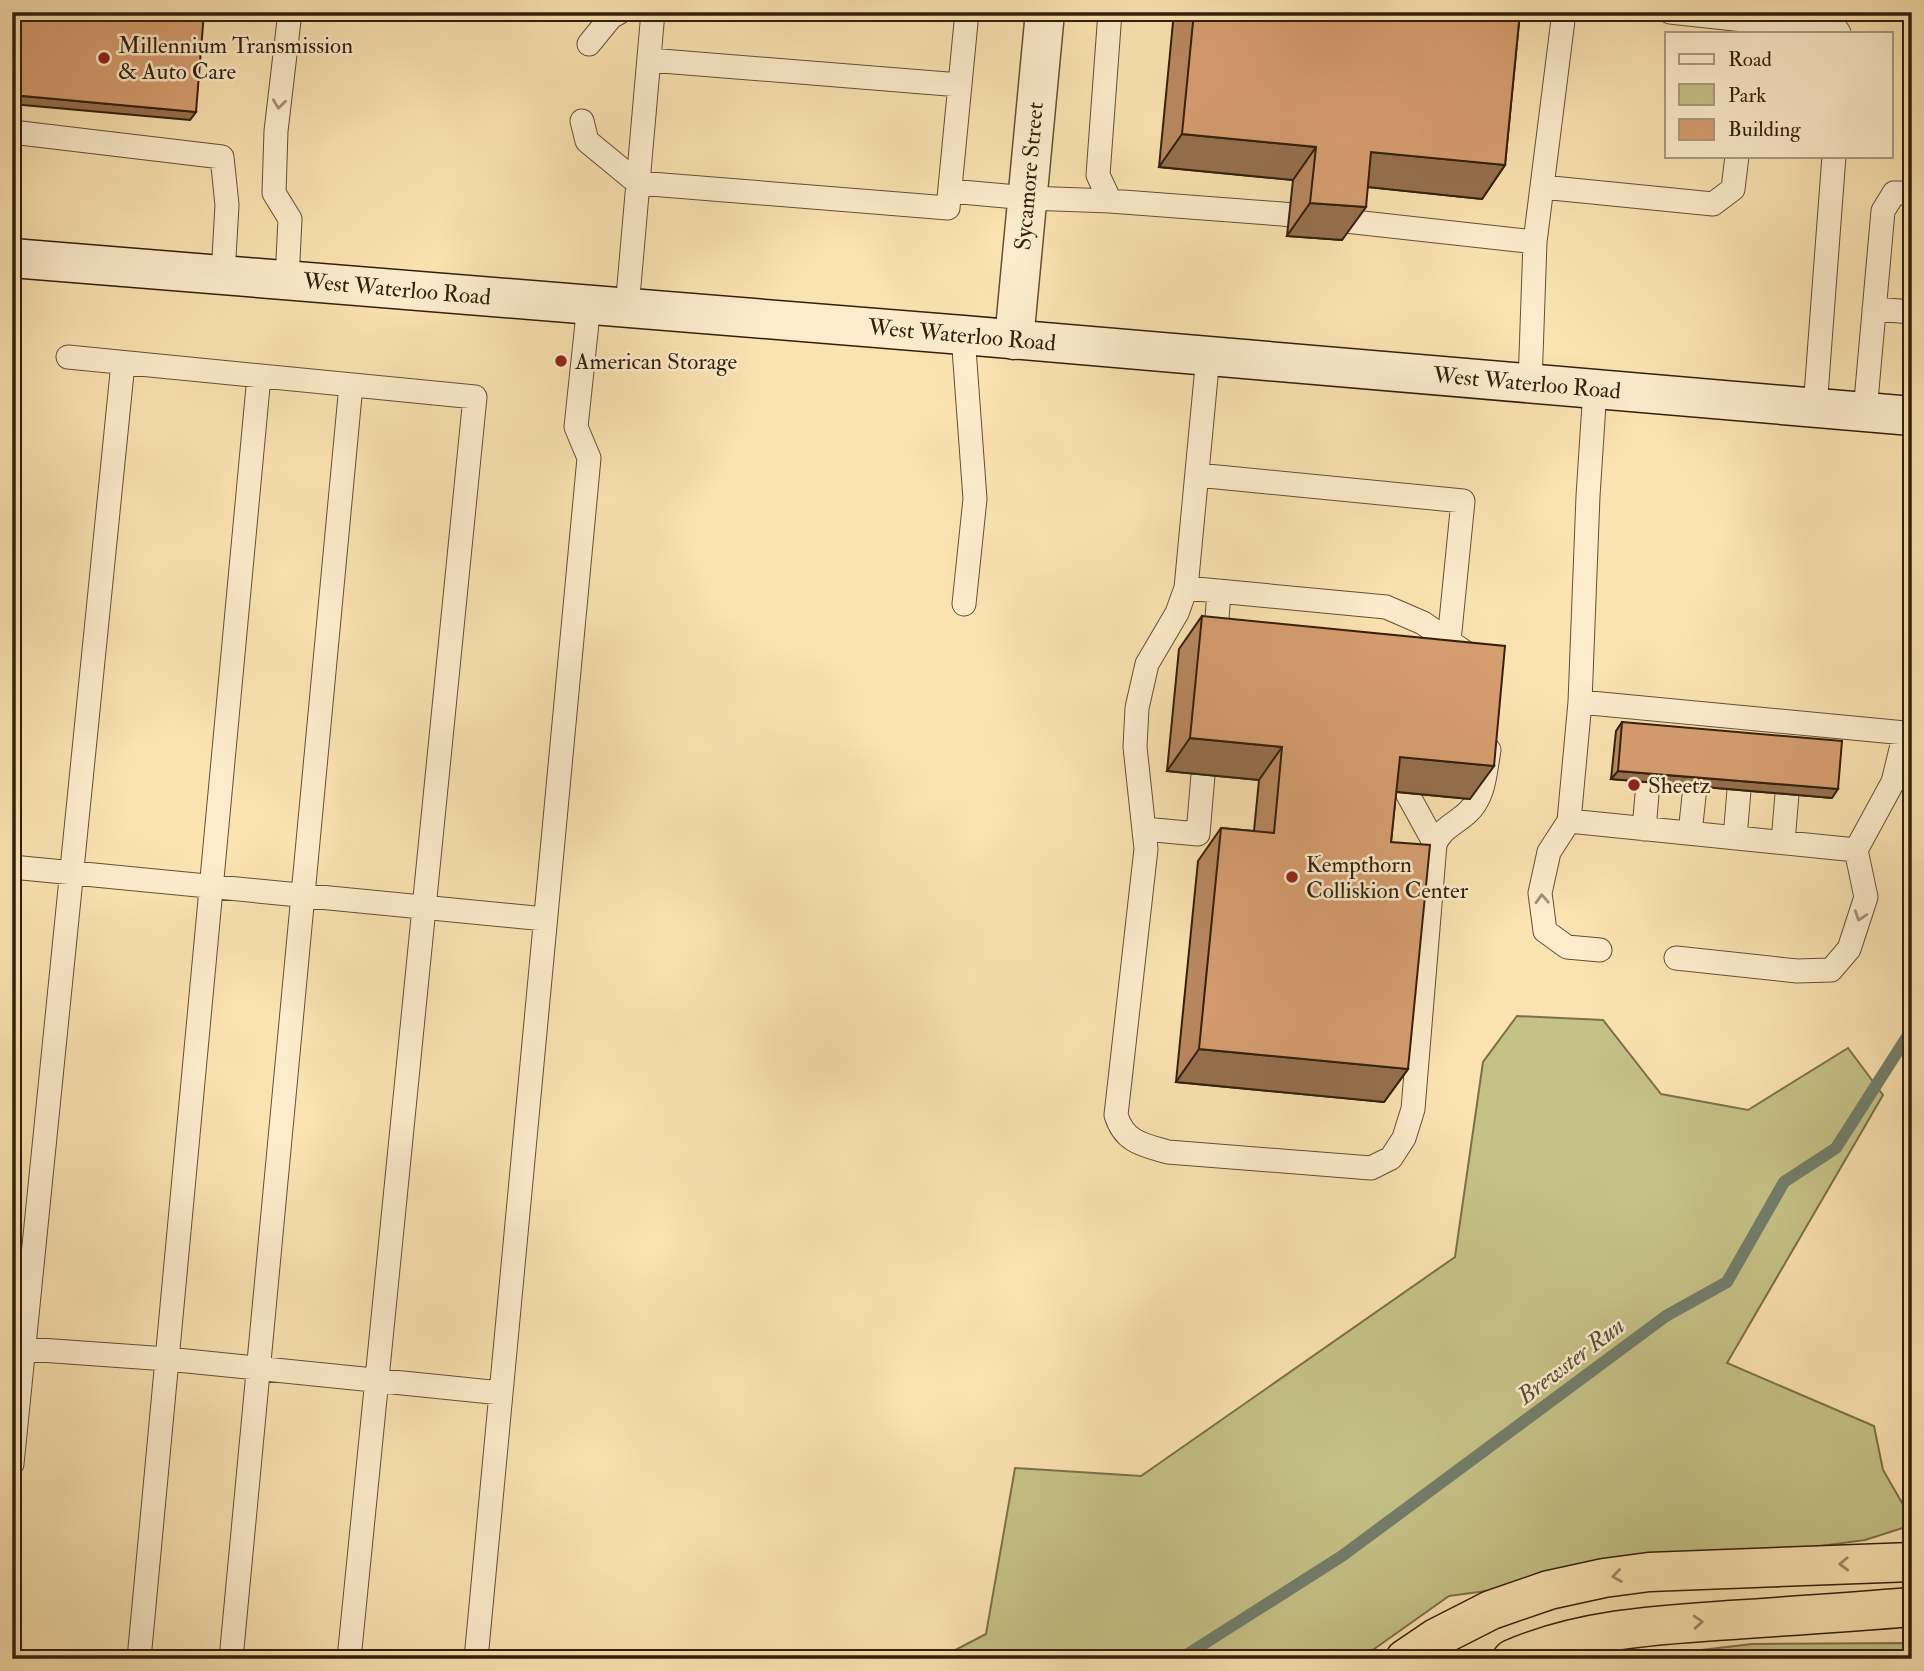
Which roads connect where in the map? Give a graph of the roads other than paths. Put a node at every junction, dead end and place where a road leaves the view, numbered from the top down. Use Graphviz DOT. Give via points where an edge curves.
graph roads {
  1 [pos="290,12"];
  2 [pos="620,12"];
  3 [pos="653,12"];
  4 [pos="967,12"];
  5 [pos="1045,12"];
  6 [pos="1110,12"];
  7 [pos="1564,12"];
  8 [pos="1670,12"];
  9 [pos="1749,27"];
  10 [pos="1838,32"];
  11 [pos="589,44"];
  12 [pos="649,60"];
  13 [pos="960,85"];
  14 [pos="582,121"];
  15 [pos="12,132"];
  16 [pos="1737,158"];
  17 [pos="1834,158"];
  18 [pos="638,183"];
  19 [pos="1542,187"];
  20 [pos="950,191"];
  21 [pos="1912,193"];
  22 [pos="1028,198"];
  23 [pos="1110,201"];
  24 [pos="1535,242"];
  25 [pos="12,258"];
  26 [pos="222,275"];
  27 [pos="287,280"];
  28 [pos="589,304"];
  29 [pos="627,308"];
  30 [pos="1874,309"];
  31 [pos="1912,312"];
  32 [pos="963,335"];
  33 [pos="1014,340"];
  34 [pos="1209,356"];
  35 [pos="68,357"];
  36 [pos="123,363"];
  37 [pos="259,376"];
  38 [pos="1530,384"];
  39 [pos="351,385"];
  40 [pos="1595,389"];
  41 [pos="1815,408"];
  42 [pos="1865,412"];
  43 [pos="1912,416"];
  44 [pos="1197,475"];
  45 [pos="1186,588"];
  46 [pos="1219,591"];
  47 [pos="964,604"];
  48 [pos="1423,623"];
  49 [pos="1449,641"];
  50 [pos="1420,648"];
  51 [pos="1214,653"];
  52 [pos="1486,667"];
  53 [pos="1580,702"];
  54 [pos="1655,709"];
  55 [pos="1702,713"];
  56 [pos="1745,718"];
  57 [pos="1794,723"];
  58 [pos="1909,731"];
  59 [pos="1491,732"];
  60 [pos="1652,734"];
  61 [pos="1699,738"];
  62 [pos="1743,742"];
  63 [pos="1792,746"];
  64 [pos="1203,775"];
  65 [pos="1648,783"];
  66 [pos="1695,787"];
  67 [pos="1739,790"];
  68 [pos="1407,793"];
  69 [pos="1787,794"];
  70 [pos="1569,821"];
  71 [pos="1144,829"];
  72 [pos="1644,829"];
  73 [pos="1690,833"];
  74 [pos="1735,838"];
  75 [pos="1783,842"];
  76 [pos="1435,844"];
  77 [pos="1856,850"];
  78 [pos="12,867"];
  79 [pos="72,873"];
  80 [pos="211,888"];
  81 [pos="303,897"];
  82 [pos="424,908"];
  83 [pos="545,919"];
  84 [pos="1600,950"];
  85 [pos="1676,958"];
  86 [pos="18,1348"];
  87 [pos="167,1359"];
  88 [pos="258,1369"];
  89 [pos="377,1381"];
  90 [pos="501,1393"];
  91 [pos="12,1464"];
  92 [pos="1912,1562"];
  93 [pos="1912,1607"];
  94 [pos="139,1659"];
  95 [pos="231,1659"];
  96 [pos="349,1659"];
  97 [pos="476,1659"];
  98 [pos="1405,1659"];
  99 [pos="1512,1659"];
  1 -- 27 [label="lane, one-way" via="274,193 290,219"];
  2 -- 11 [label="lane"];
  3 -- 12 [label="lane"];
  4 -- 13 [label="lane"];
  5 -- 22 [label="main road, Sycamore Street"];
  6 -- 23 [label="lane" via="1098,175"];
  7 -- 19 [label="lane"];
  8 -- 9 [label="lane"];
  9 -- 10 [label="lane"];
  12 -- 13 [label="lane"];
  12 -- 18 [label="lane"];
  13 -- 20 [label="lane"];
  14 -- 18 [label="lane" via="587,141"];
  15 -- 26 [label="lane" via="222,156 227,205"];
  16 -- 19 [label="lane" via="1733,189 1713,204"];
  17 -- 41 [label="lane"];
  18 -- 20 [label="lane" via="948,208"];
  18 -- 29 [label="lane"];
  19 -- 24 [label="lane"];
  20 -- 22 [label="lane"];
  21 -- 30 [label="lane" via="1894,193 1884,211"];
  22 -- 23 [label="lane"];
  22 -- 33 [label="main road, Sycamore Street"];
  23 -- 24 [label="lane" via="1282,214"];
  24 -- 38 [label="lane"];
  25 -- 26 [label="main road, West Waterloo Road"];
  26 -- 27 [label="main road, West Waterloo Road"];
  27 -- 28 [label="main road, West Waterloo Road"];
  28 -- 29 [label="main road, West Waterloo Road"];
  28 -- 83 [label="lane" via="576,427 589,458"];
  29 -- 32 [label="main road, West Waterloo Road"];
  30 -- 31 [label="lane"];
  30 -- 42 [label="lane"];
  32 -- 33 [label="main road, West Waterloo Road"];
  32 -- 47 [label="lane" via="975,499"];
  33 -- 34 [label="main road, West Waterloo Road"];
  34 -- 38 [label="main road, West Waterloo Road"];
  34 -- 44 [label="lane"];
  35 -- 36 [label="lane"];
  36 -- 37 [label="lane"];
  36 -- 79 [label="lane"];
  37 -- 39 [label="lane"];
  37 -- 80 [label="lane"];
  38 -- 40 [label="main road, West Waterloo Road"];
  39 -- 81 [label="lane"];
  39 -- 82 [label="lane" via="475,397"];
  40 -- 41 [label="main road, West Waterloo Road"];
  40 -- 53 [label="lane"];
  41 -- 42 [label="main road, West Waterloo Road"];
  42 -- 43 [label="main road, West Waterloo Road"];
  44 -- 45 [label="lane"];
  44 -- 49 [label="lane" via="1463,501"];
  45 -- 46 [label="lane"];
  45 -- 71 [label="lane" via="1147,664 1137,708 1135,747"];
  46 -- 48 [label="lane" via="1386,607"];
  46 -- 51 [label="lane"];
  48 -- 49 [label="lane"];
  48 -- 50 [label="lane"];
  49 -- 52 [label="lane"];
  53 -- 54 [label="lane"];
  53 -- 70 [label="lane"];
  54 -- 55 [label="lane"];
  54 -- 60 [label="lane"];
  55 -- 56 [label="lane"];
  55 -- 61 [label="lane"];
  56 -- 57 [label="lane"];
  56 -- 62 [label="lane"];
  57 -- 58 [label="lane"];
  57 -- 63 [label="lane"];
  58 -- 77 [label="lane" via="1893,782"];
  59 -- 76 [label="lane" via="1477,802 1440,833"];
  64 -- 71 [label="lane" via="1198,834"];
  65 -- 72 [label="lane"];
  66 -- 73 [label="lane"];
  67 -- 74 [label="lane"];
  68 -- 76 [label="lane"];
  69 -- 75 [label="lane"];
  70 -- 72 [label="lane"];
  84 -- 70 [label="lane, one-way" via="1567,947 1545,930 1540,893 1549,852"];
  71 -- 76 [label="lane" via="1146,849 1116,1115 1120,1128 1136,1143 1168,1152 1371,1168 1391,1158 1413,1110"];
  72 -- 73 [label="lane"];
  73 -- 74 [label="lane"];
  74 -- 75 [label="lane"];
  75 -- 77 [label="lane"];
  77 -- 85 [label="lane, one-way" via="1866,897 1849,949 1831,970 1797,971"];
  78 -- 79 [label="lane"];
  79 -- 80 [label="lane"];
  79 -- 86 [label="lane"];
  80 -- 81 [label="lane"];
  80 -- 87 [label="lane"];
  81 -- 82 [label="lane"];
  81 -- 88 [label="lane"];
  82 -- 83 [label="lane"];
  82 -- 89 [label="lane"];
  83 -- 90 [label="lane"];
  86 -- 87 [label="lane"];
  86 -- 91 [label="lane"];
  87 -- 88 [label="lane"];
  87 -- 94 [label="lane"];
  88 -- 89 [label="lane"];
  88 -- 95 [label="lane"];
  89 -- 90 [label="lane"];
  89 -- 96 [label="lane"];
  90 -- 97 [label="lane"];
  92 -- 98 [label="highway, one-way" via="1649,1572 1604,1578 1490,1611"];
  99 -- 93 [label="highway, one-way" via="1589,1634 1657,1625"];
}
